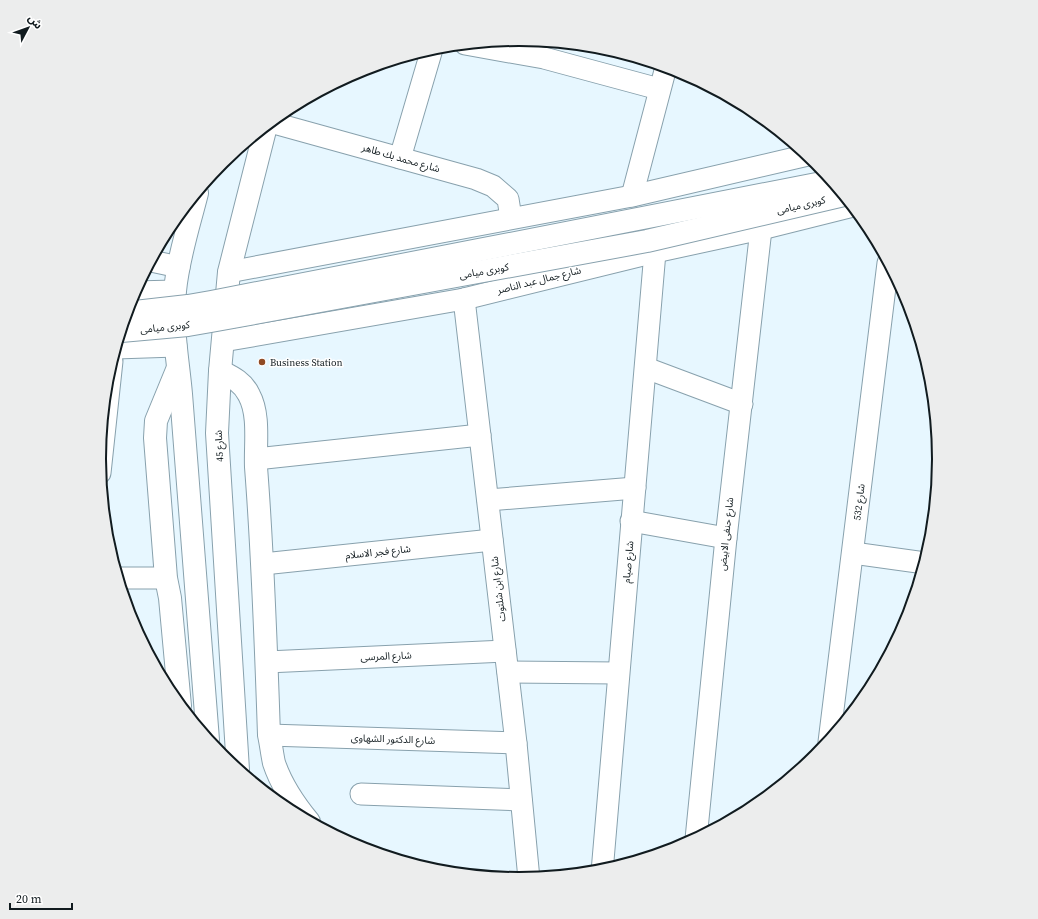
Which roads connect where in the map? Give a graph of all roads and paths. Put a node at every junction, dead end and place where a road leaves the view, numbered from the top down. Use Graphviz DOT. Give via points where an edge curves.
graph roads {
  1 [pos="501,47"];
  2 [pos="546,50"];
  3 [pos="430,56"];
  4 [pos="664,72"];
  5 [pos="659,89"];
  6 [pos="277,124"];
  7 [pos="264,133"];
  8 [pos="800,157"];
  9 [pos="400,158"];
  10 [pos="826,182"];
  11 [pos="632,196"];
  12 [pos="838,196"];
  13 [pos="194,204"];
  14 [pos="847,208"];
  15 [pos="511,218"];
  16 [pos="761,229"];
  17 [pos="655,252"];
  18 [pos="156,262"];
  19 [pos="179,267"];
  20 [pos="887,271"];
  21 [pos="229,272"];
  22 [pos="175,291"];
  23 [pos="141,292"];
  24 [pos="464,299"];
  25 [pos="132,313"];
  26 [pos="126,330"];
  27 [pos="223,341"];
  28 [pos="121,349"];
  29 [pos="177,357"];
  30 [pos="646,368"];
  31 [pos="220,371"];
  32 [pos="742,404"];
  33 [pos="480,435"];
  34 [pos="256,459"];
  35 [pos="635,488"];
  36 [pos="488,500"];
  37 [pos="631,522"];
  38 [pos="726,538"];
  39 [pos="492,540"];
  40 [pos="853,553"];
  41 [pos="919,562"];
  42 [pos="263,564"];
  43 [pos="123,578"];
  44 [pos="166,578"];
  45 [pos="505,651"];
  46 [pos="267,662"];
  47 [pos="508,672"];
  48 [pos="618,673"];
  49 [pos="177,692"];
  50 [pos="207,731"];
  51 [pos="830,732"];
  52 [pos="269,735"];
  53 [pos="516,743"];
  54 [pos="237,762"];
  55 [pos="361,794"];
  56 [pos="521,800"];
  57 [pos="299,809"];
  58 [pos="697,833"];
  59 [pos="603,864"];
  60 [pos="528,873"];
  1 -- 2 [label="street"];
  2 -- 5 [label="street"];
  3 -- 9 [label="street"];
  4 -- 5 [label="street"];
  5 -- 11 [label="street"];
  6 -- 9 [label="street, شارع محمد بك طاهر"];
  7 -- 21 [label="main road, شارع 45"];
  8 -- 11 [label="street"];
  9 -- 15 [label="street, شارع محمد بك طاهر" via="493,186 508,199"];
  10 -- 25 [label="main road, كوبرى ميامى, bridge" via="211,302"];
  11 -- 15 [label="street"];
  12 -- 26 [label="main road, كوبرى ميامى, bridge" via="647,241 211,321"];
  13 -- 19 [label="main road"];
  14 -- 16 [label="street, شارع جمال عبد الناصر"];
  15 -- 21 [label="street"];
  16 -- 17 [label="street, شارع جمال عبد الناصر"];
  16 -- 32 [label="street, شارع حنفى الابيض"];
  17 -- 24 [label="street, شارع جمال عبد الناصر"];
  17 -- 30 [label="street, شارع صيام"];
  18 -- 19 [label="street"];
  19 -- 22 [label="main road"];
  20 -- 40 [label="street, شارع 532"];
  21 -- 27 [label="main road, شارع 45"];
  22 -- 23 [label="street"];
  22 -- 29 [label="main road"];
  24 -- 27 [label="street, شارع جمال عبد الناصر"];
  24 -- 33 [label="street, شارع ابن شلتوت"];
  27 -- 31 [label="main road, شارع 45"];
  28 -- 29 [label="street"];
  29 -- 44 [label="main road" via="156,421 155,438"];
  29 -- 50 [label="main road"];
  30 -- 32 [label="street"];
  30 -- 35 [label="street, شارع صيام"];
  31 -- 34 [label="main road" via="237,379 250,395 256,416"];
  31 -- 54 [label="main road, شارع 45" via="217,433"];
  32 -- 38 [label="street, شارع حنفى الابيض"];
  33 -- 34 [label="street"];
  33 -- 36 [label="street, شارع ابن شلتوت"];
  34 -- 42 [label="main road"];
  35 -- 36 [label="street"];
  35 -- 37 [label="street, شارع صيام"];
  36 -- 39 [label="street, شارع ابن شلتوت"];
  37 -- 38 [label="street"];
  37 -- 48 [label="street, شارع صيام"];
  38 -- 58 [label="street, شارع حنفى الابيض"];
  39 -- 42 [label="street, شارع فجر الاسلام"];
  39 -- 45 [label="street, شارع ابن شلتوت"];
  40 -- 41 [label="street"];
  40 -- 51 [label="street, شارع 532"];
  42 -- 46 [label="main road"];
  43 -- 44 [label="street"];
  44 -- 49 [label="main road" via="170,598"];
  45 -- 46 [label="street, شارع المرسى"];
  45 -- 47 [label="street, شارع ابن شلتوت"];
  46 -- 52 [label="main road"];
  47 -- 48 [label="street"];
  47 -- 53 [label="street, شارع ابن شلتوت"];
  48 -- 59 [label="street, شارع صيام"];
  52 -- 53 [label="street, شارع الدكتور الشهاوى"];
  52 -- 57 [label="main road" via="274,763"];
  53 -- 56 [label="street, شارع ابن شلتوت"];
  55 -- 56 [label="street"];
  56 -- 60 [label="street, شارع ابن شلتوت"];
}
